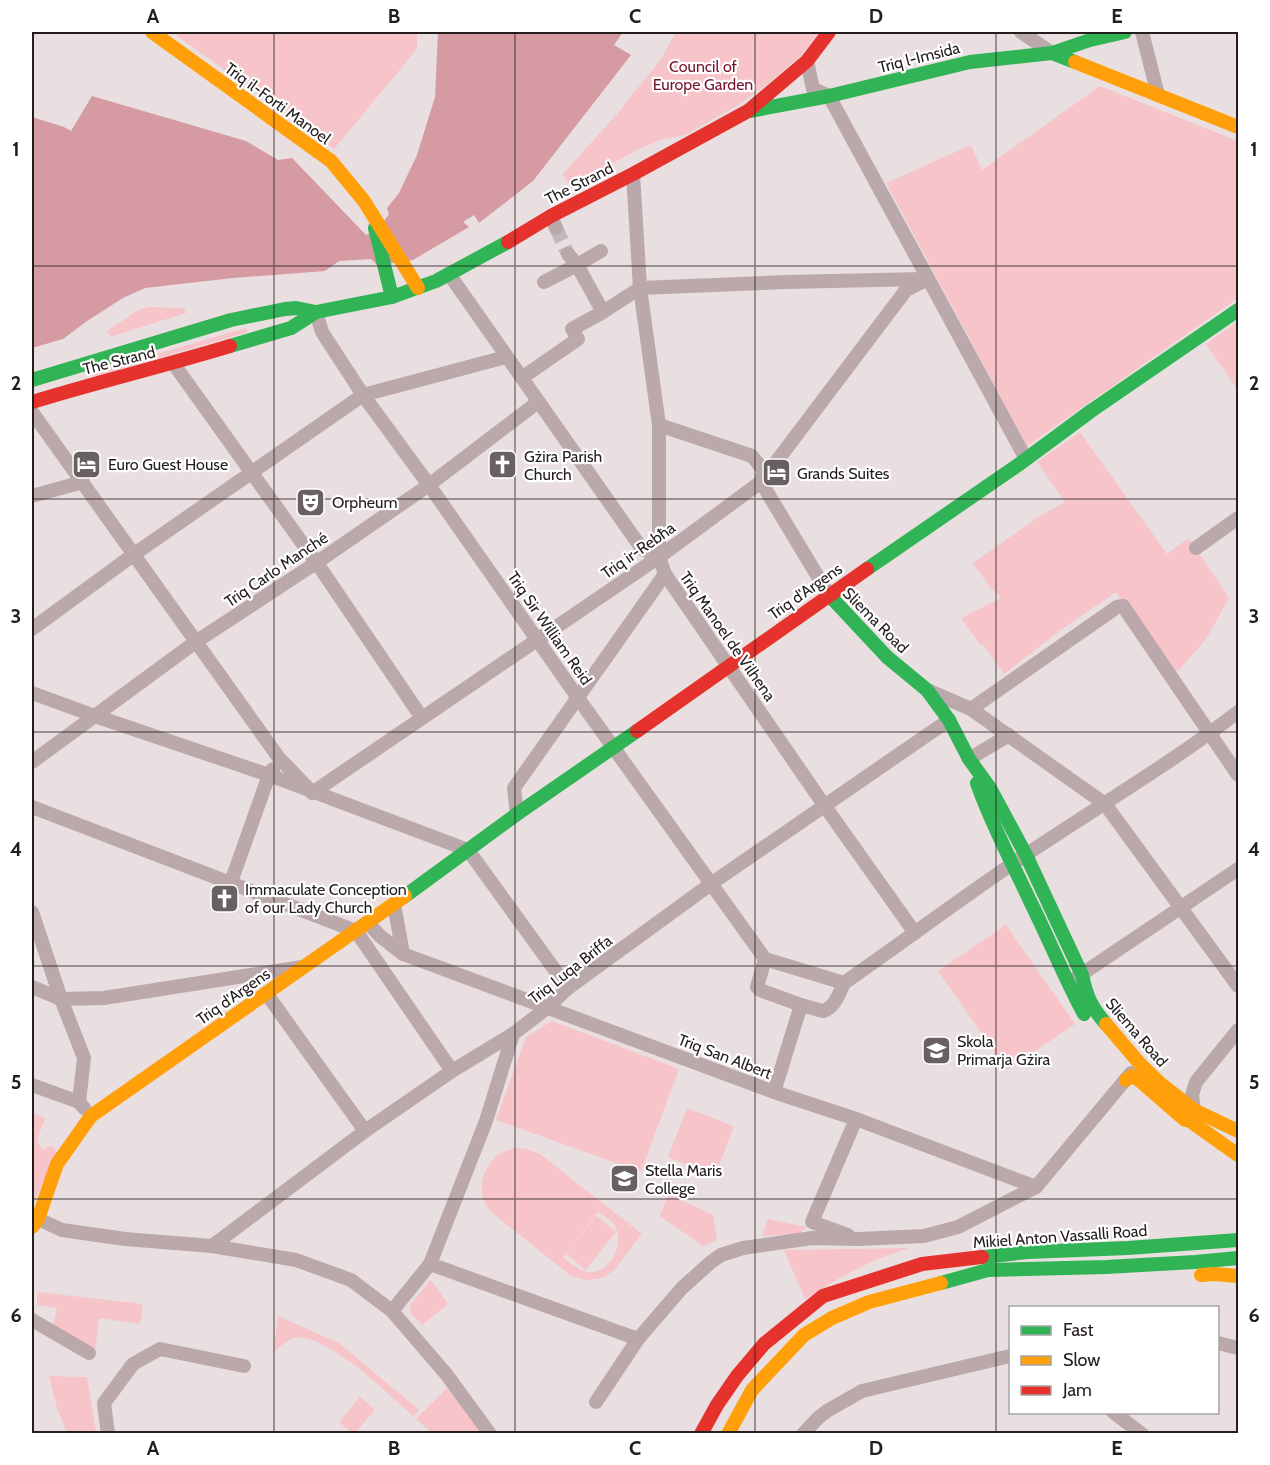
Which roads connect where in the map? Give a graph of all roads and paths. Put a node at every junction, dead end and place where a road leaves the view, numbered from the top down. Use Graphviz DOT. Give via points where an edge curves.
graph roads {
  1 [pos="152,32"];
  2 [pos="829,32"];
  3 [pos="1021,32"];
  4 [pos="1125,32"];
  5 [pos="1142,32"];
  6 [pos="1090,40"];
  7 [pos="1052,53"];
  8 [pos="807,61"];
  9 [pos="1097,72"];
  10 [pos="1158,95"];
  11 [pos="829,96"];
  12 [pos="748,111"];
  13 [pos="1239,127"];
  14 [pos="633,174"];
  15 [pos="371,214"];
  16 [pos="601,251"];
  17 [pos="573,260"];
  18 [pos="449,274"];
  19 [pos="928,279"];
  20 [pos="544,282"];
  21 [pos="418,288"];
  22 [pos="640,288"];
  23 [pos="392,297"];
  24 [pos="1239,310"];
  25 [pos="316,312"];
  26 [pos="603,312"];
  27 [pos="506,357"];
  28 [pos="173,363"];
  29 [pos="523,377"];
  30 [pos="32,380"];
  31 [pos="363,395"];
  32 [pos="32,402"];
  33 [pos="538,402"];
  34 [pos="32,411"];
  35 [pos="659,425"];
  36 [pos="1026,459"];
  37 [pos="251,473"];
  38 [pos="83,482"];
  39 [pos="761,482"];
  40 [pos="429,485"];
  41 [pos="32,496"];
  42 [pos="1239,518"];
  43 [pos="1196,548"];
  44 [pos="134,555"];
  45 [pos="659,556"];
  46 [pos="316,563"];
  47 [pos="665,574"];
  48 [pos="828,595"];
  49 [pos="32,629"];
  50 [pos="537,639"];
  51 [pos="197,641"];
  52 [pos="729,665"];
  53 [pos="927,690"];
  54 [pos="32,693"];
  55 [pos="578,698"];
  56 [pos="971,709"];
  57 [pos="1239,712"];
  58 [pos="94,716"];
  59 [pos="422,718"];
  60 [pos="949,720"];
  61 [pos="1210,733"];
  62 [pos="1009,735"];
  63 [pos="614,748"];
  64 [pos="279,758"];
  65 [pos="969,759"];
  66 [pos="32,762"];
  67 [pos="1239,775"];
  68 [pos="269,776"];
  69 [pos="312,793"];
  70 [pos="1105,804"];
  71 [pos="824,805"];
  72 [pos="32,807"];
  73 [pos="517,814"];
  74 [pos="468,850"];
  75 [pos="1026,855"];
  76 [pos="1012,865"];
  77 [pos="1239,869"];
  78 [pos="231,882"];
  79 [pos="712,883"];
  80 [pos="394,904"];
  81 [pos="1181,907"];
  82 [pos="32,912"];
  83 [pos="362,927"];
  84 [pos="915,933"];
  85 [pos="365,943"];
  86 [pos="403,954"];
  87 [pos="765,959"];
  88 [pos="304,966"];
  89 [pos="1082,975"];
  90 [pos="1067,982"];
  91 [pos="844,984"];
  92 [pos="1239,986"];
  93 [pos="32,987"];
  94 [pos="568,988"];
  95 [pos="266,993"];
  96 [pos="61,999"];
  97 [pos="801,1005"];
  98 [pos="547,1008"];
  99 [pos="1239,1030"];
  100 [pos="513,1034"];
  101 [pos="452,1071"];
  102 [pos="1130,1074"];
  103 [pos="32,1085"];
  104 [pos="774,1092"];
  105 [pos="79,1102"];
  106 [pos="1192,1115"];
  107 [pos="92,1116"];
  108 [pos="856,1119"];
  109 [pos="364,1131"];
  110 [pos="1239,1131"];
  111 [pos="1239,1155"];
  112 [pos="1036,1187"];
  113 [pos="35,1223"];
  114 [pos="1204,1230"];
  115 [pos="859,1239"];
  116 [pos="1239,1240"];
  117 [pos="982,1244"];
  118 [pos="212,1245"];
  119 [pos="899,1257"];
  120 [pos="1239,1258"];
  121 [pos="430,1264"];
  122 [pos="1192,1276"];
  123 [pos="1239,1276"];
  124 [pos="1098,1281"];
  125 [pos="929,1286"];
  126 [pos="823,1296"];
  127 [pos="392,1311"];
  128 [pos="32,1320"];
  129 [pos="638,1340"];
  130 [pos="1219,1343"];
  131 [pos="1239,1348"];
  132 [pos="89,1353"];
  133 [pos="1009,1356"];
  134 [pos="244,1366"];
  135 [pos="596,1402"];
  136 [pos="1114,1414"];
  137 [pos="108,1434"];
  138 [pos="490,1434"];
  139 [pos="701,1434"];
  140 [pos="728,1434"];
  141 [pos="803,1434"];
  142 [pos="1142,1434"];
  1 -- 15 [label="main road, Triq il-Forti Manoel" via="331,161"];
  2 -- 8 [label="main road, The Strand"];
  3 -- 7 [label="street"];
  4 -- 6 [label="main road"];
  5 -- 10 [label="street"];
  6 -- 7 [label="main road"];
  6 -- 9 [label="main road" via="1090,62"];
  7 -- 9 [label="main road, Triq l-Imsida"];
  7 -- 11 [label="main road, Triq l-Imsida" via="970,62"];
  8 -- 11 [label="street" via="813,90"];
  8 -- 12 [label="main road, The Strand"];
  9 -- 10 [label="main road, Triq l-Imsida"];
  10 -- 13 [label="main road, Triq l-Imsida"];
  11 -- 12 [label="main road, Triq l-Imsida"];
  11 -- 19 [label="street"];
  12 -- 14 [label="main road, The Strand"];
  14 -- 18 [label="main road, The Strand" via="553,222"];
  14 -- 22 [label="street, Triq Manoel de Vilhena"];
  15 -- 21 [label="main road, Triq il-Forti Manoel"];
  15 -- 23 [label="main road, Triq il-Forti Manoel"];
  16 -- 17 [label="street"];
  17 -- 20 [label="street"];
  17 -- 26 [label="street"];
  18 -- 21 [label="main road, The Strand"];
  18 -- 27 [label="street"];
  19 -- 22 [label="street"];
  19 -- 36 [label="street"];
  19 -- 39 [label="street, Triq ir-Rebħa" via="906,290"];
  21 -- 23 [label="main road, The Strand"];
  22 -- 26 [label="street"];
  22 -- 35 [label="street, Triq Manoel de Vilhena"];
  23 -- 25 [label="main road, The Strand"];
  24 -- 36 [label="main road, Triq d'Argens"];
  25 -- 28 [label="main road, The Strand" via="291,328"];
  25 -- 30 [label="main road, The Strand" via="285,309 231,320"];
  25 -- 31 [label="street, Triq Sir William Reid" via="322,332"];
  26 -- 29 [label="street" via="572,329 578,339"];
  27 -- 29 [label="street"];
  27 -- 31 [label="street"];
  28 -- 32 [label="main road, The Strand"];
  28 -- 37 [label="street"];
  29 -- 33 [label="street"];
  31 -- 37 [label="street"];
  31 -- 40 [label="street, Triq Sir William Reid"];
  33 -- 40 [label="street, Triq Carlo Manché"];
  33 -- 45 [label="street" via="642,549"];
  34 -- 38 [label="street"];
  35 -- 39 [label="street, Sliema Road" via="753,456 764,471"];
  35 -- 45 [label="street, Triq Manoel de Vilhena"];
  36 -- 48 [label="main road, Triq d'Argens"];
  37 -- 44 [label="street"];
  37 -- 46 [label="street"];
  38 -- 41 [label="street"];
  38 -- 44 [label="street"];
  39 -- 45 [label="street, Triq ir-Rebħa"];
  39 -- 48 [label="street, Sliema Road"];
  40 -- 46 [label="street, Triq Carlo Manché"];
  40 -- 50 [label="street, Triq Sir William Reid"];
  42 -- 43 [label="street"];
  44 -- 49 [label="street"];
  44 -- 51 [label="street"];
  45 -- 47 [label="street, Triq Manoel de Vilhena"];
  45 -- 50 [label="street, Triq ir-Rebħa"];
  46 -- 51 [label="street, Triq Carlo Manché"];
  46 -- 59 [label="street"];
  47 -- 52 [label="street, Triq Manoel de Vilhena"];
  47 -- 55 [label="street"];
  48 -- 52 [label="main road, Triq d'Argens"];
  48 -- 53 [label="main road, Sliema Road" via="887,657"];
  50 -- 55 [label="street, Triq Sir William Reid"];
  50 -- 59 [label="street, Triq ir-Rebħa"];
  51 -- 58 [label="street, Triq Carlo Manché"];
  51 -- 64 [label="street"];
  52 -- 63 [label="main road, Triq d'Argens"];
  52 -- 71 [label="street, Triq Manoel de Vilhena"];
  53 -- 56 [label="street"];
  53 -- 60 [label="main road, Sliema Road"];
  54 -- 58 [label="street"];
  55 -- 63 [label="street, Triq Sir William Reid"];
  55 -- 73 [label="street" via="514,788"];
  56 -- 61 [label="street" via="1123,606"];
  56 -- 62 [label="street"];
  57 -- 61 [label="street"];
  58 -- 66 [label="street, Triq Carlo Manché"];
  58 -- 68 [label="street"];
  59 -- 69 [label="street, Triq ir-Rebħa"];
  60 -- 65 [label="main road, Sliema Road"];
  60 -- 71 [label="street, Triq Luqa Briffa"];
  61 -- 67 [label="street"];
  61 -- 70 [label="street"];
  62 -- 65 [label="street"];
  62 -- 70 [label="street"];
  63 -- 73 [label="main road, Triq d'Argens"];
  63 -- 79 [label="street, Triq Sir William Reid"];
  64 -- 68 [label="street"];
  64 -- 69 [label="street"];
  65 -- 75 [label="main road, Sliema Road" via="990,788"];
  65 -- 76 [label="main road, Sliema Road"];
  68 -- 69 [label="street"];
  68 -- 78 [label="street"];
  69 -- 74 [label="street"];
  70 -- 75 [label="street"];
  70 -- 81 [label="street"];
  71 -- 79 [label="street, Triq Luqa Briffa"];
  71 -- 84 [label="street, Triq Manoel de Vilhena"];
  72 -- 78 [label="street, Triq San Albert"];
  73 -- 74 [label="main road, Triq d'Argens"];
  74 -- 80 [label="main road, Triq d'Argens"];
  74 -- 94 [label="street"];
  75 -- 76 [label="street"];
  75 -- 89 [label="main road, Sliema Road"];
  76 -- 84 [label="street"];
  76 -- 90 [label="main road, Sliema Road"];
  77 -- 81 [label="street"];
  78 -- 83 [label="street, Triq San Albert"];
  79 -- 87 [label="street, Triq Sir William Reid"];
  79 -- 94 [label="street, Triq Luqa Briffa"];
  80 -- 83 [label="main road, Triq d'Argens"];
  80 -- 86 [label="street"];
  81 -- 89 [label="street"];
  81 -- 92 [label="street"];
  82 -- 96 [label="street"];
  83 -- 85 [label="street"];
  83 -- 86 [label="street, Triq San Albert"];
  83 -- 88 [label="main road, Triq d'Argens"];
  84 -- 91 [label="street"];
  85 -- 86 [label="street, Triq San Albert" via="379,954"];
  85 -- 101 [label="street"];
  86 -- 98 [label="street, Triq San Albert"];
  87 -- 91 [label="street"];
  87 -- 97 [label="street" via="760,990"];
  88 -- 95 [label="main road, Triq d'Argens"];
  88 -- 96 [label="street" via="104,998"];
  89 -- 90 [label="street"];
  89 -- 106 [label="main road, Sliema Road" via="1095,1011 1140,1064"];
  90 -- 102 [label="main road, Sliema Road" via="1087,1019"];
  91 -- 97 [label="street" via="826,1011"];
  93 -- 96 [label="street"];
  94 -- 98 [label="street, Triq Luqa Briffa"];
  95 -- 107 [label="main road, Triq d'Argens"];
  95 -- 109 [label="street"];
  96 -- 105 [label="street" via="84,1058"];
  97 -- 104 [label="street"];
  98 -- 100 [label="street, Triq Luqa Briffa"];
  98 -- 104 [label="street, Triq San Albert"];
  99 -- 106 [label="street" via="1196,1082"];
  100 -- 101 [label="street, Triq Luqa Briffa"];
  100 -- 121 [label="street" via="486,1121"];
  101 -- 109 [label="street, Triq Luqa Briffa"];
  102 -- 106 [label="main road, Sliema Road"];
  102 -- 112 [label="street"];
  103 -- 105 [label="street"];
  104 -- 108 [label="street, Triq San Albert"];
  105 -- 107 [label="street"];
  106 -- 110 [label="main road, Sliema Road"];
  106 -- 111 [label="main road, Sliema Road"];
  107 -- 113 [label="main road, Triq d'Argens" via="57,1164"];
  108 -- 112 [label="street, Triq San Albert"];
  108 -- 115 [label="street" via="812,1222"];
  109 -- 118 [label="street, Triq Luqa Briffa"];
  112 -- 115 [label="street" via="958,1227 924,1236"];
  113 -- 118 [label="street" via="125,1239"];
  114 -- 117 [label="main road"];
  115 -- 129 [label="street" via="812,1238 721,1255 682,1288"];
  116 -- 126 [label="main road, Mikiel Anton Vassalli Road" via="1028,1252 922,1264"];
  118 -- 127 [label="street" via="296,1260 351,1280"];
  119 -- 126 [label="main road" via="849,1279"];
  120 -- 125 [label="main road, Mikiel Anton Vassalli Road" via="988,1270"];
  121 -- 127 [label="street"];
  121 -- 129 [label="street"];
  122 -- 123 [label="main road"];
  124 -- 125 [label="main road"];
  125 -- 140 [label="main road, Mikiel Anton Vassalli Road" via="869,1302 804,1335 752,1390"];
  126 -- 139 [label="main road, Mikiel Anton Vassalli Road" via="764,1344 737,1376"];
  127 -- 138 [label="street" via="447,1375"];
  128 -- 132 [label="street"];
  129 -- 135 [label="street"];
  130 -- 131 [label="street"];
  133 -- 141 [label="street" via="862,1391 827,1411"];
  134 -- 137 [label="street" via="160,1349 133,1364 104,1402"];
  136 -- 142 [label="street"];
}
